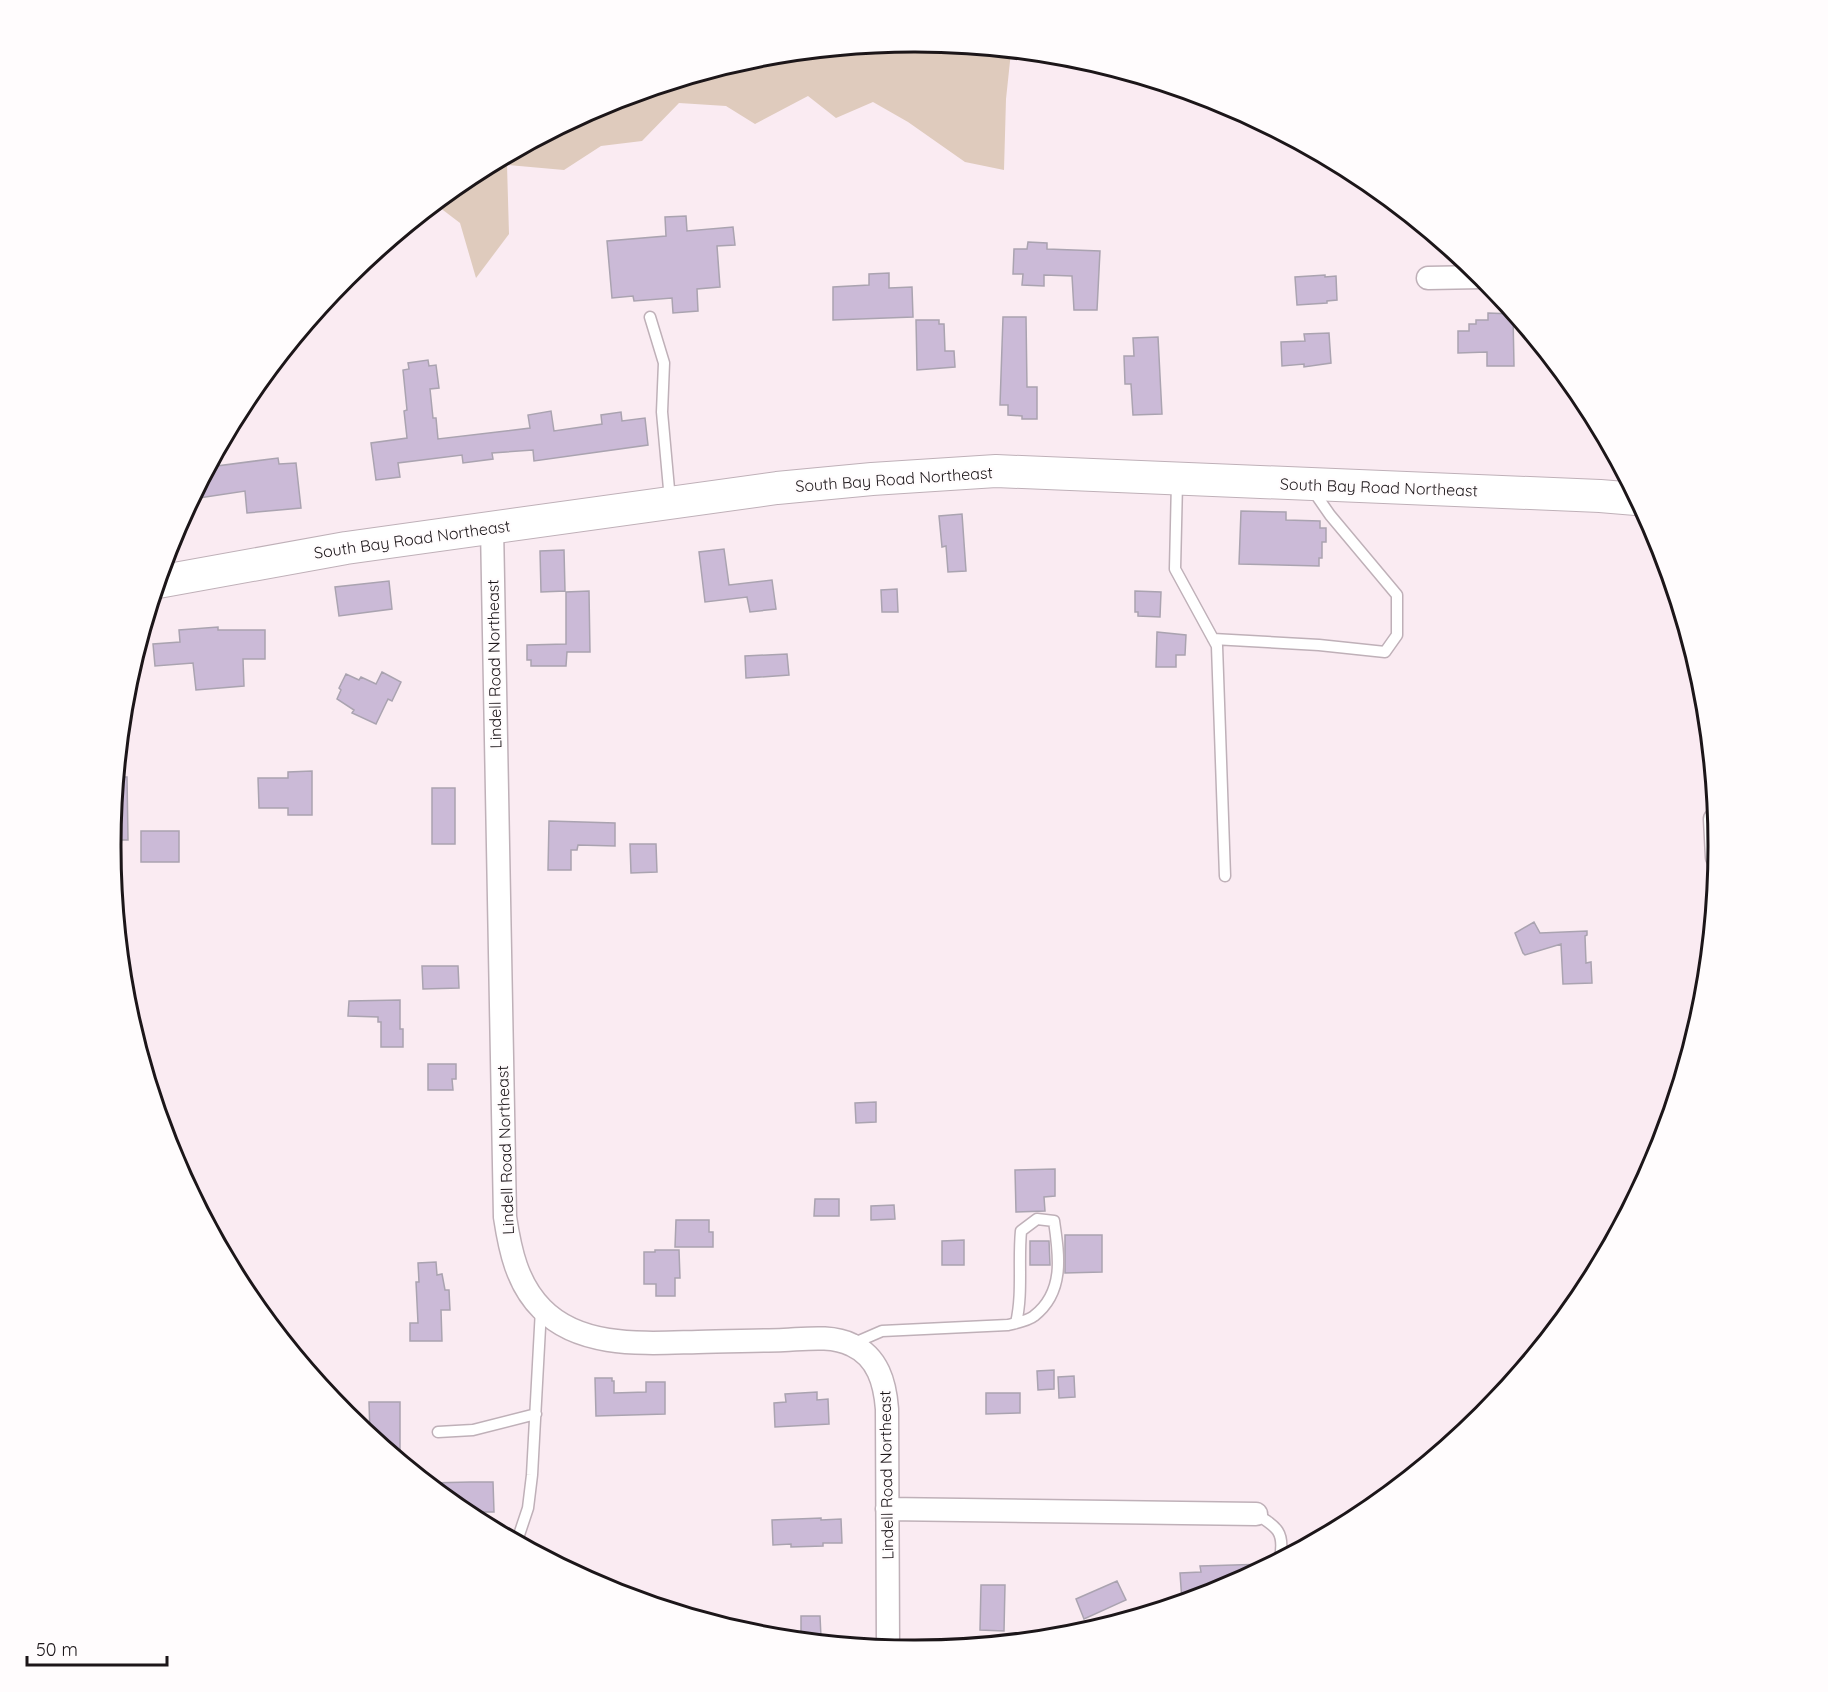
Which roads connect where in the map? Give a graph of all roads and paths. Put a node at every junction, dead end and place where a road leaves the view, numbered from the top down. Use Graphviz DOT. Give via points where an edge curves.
graph roads {
  1 [pos="1467,277"];
  2 [pos="1428,278"];
  3 [pos="650,317"];
  4 [pos="1177,478"];
  5 [pos="1309,484"];
  6 [pos="1628,499"];
  7 [pos="670,503"];
  8 [pos="492,527"];
  9 [pos="167,580"];
  10 [pos="1213,639"];
  11 [pos="1225,876"];
  12 [pos="541,1308"];
  13 [pos="1016,1323"];
  14 [pos="851,1345"];
  15 [pos="536,1414"];
  16 [pos="438,1432"];
  17 [pos="887,1509"];
  18 [pos="1256,1514"];
  19 [pos="519,1534"];
  20 [pos="1281,1549"];
  21 [pos="888,1639"];
  1 -- 2 [label="street"];
  3 -- 7 [label="lane" via="664,363 662,412"];
  4 -- 5 [label="street, South Bay Road Northeast"];
  4 -- 7 [label="street, South Bay Road Northeast" via="996,471 807,485"];
  4 -- 10 [label="lane" via="1175,569"];
  5 -- 6 [label="street, South Bay Road Northeast"];
  5 -- 10 [label="lane" via="1397,595 1397,635 1385,652"];
  7 -- 8 [label="street, South Bay Road Northeast"];
  8 -- 9 [label="street, South Bay Road Northeast"];
  8 -- 12 [label="street, Lindell Road Northeast" via="505,1217 512,1257"];
  10 -- 11 [label="lane" via="1217,646"];
  12 -- 14 [label="street, Lindell Road Northeast" via="570,1328 614,1341 822,1339"];
  12 -- 15 [label="lane"];
  13 -- 13 [label="lane" via="1033,1317 1054,1293 1059,1258 1054,1221 1037,1219 1021,1232"];
  13 -- 14 [label="lane" via="882,1331"];
  14 -- 17 [label="street, Lindell Road Northeast" via="878,1368 885,1387"];
  15 -- 16 [label="lane" via="473,1430"];
  15 -- 19 [label="lane" via="528,1508"];
  17 -- 18 [label="street"];
  17 -- 21 [label="street, Lindell Road Northeast"];
  18 -- 20 [label="lane" via="1281,1536"];
}
